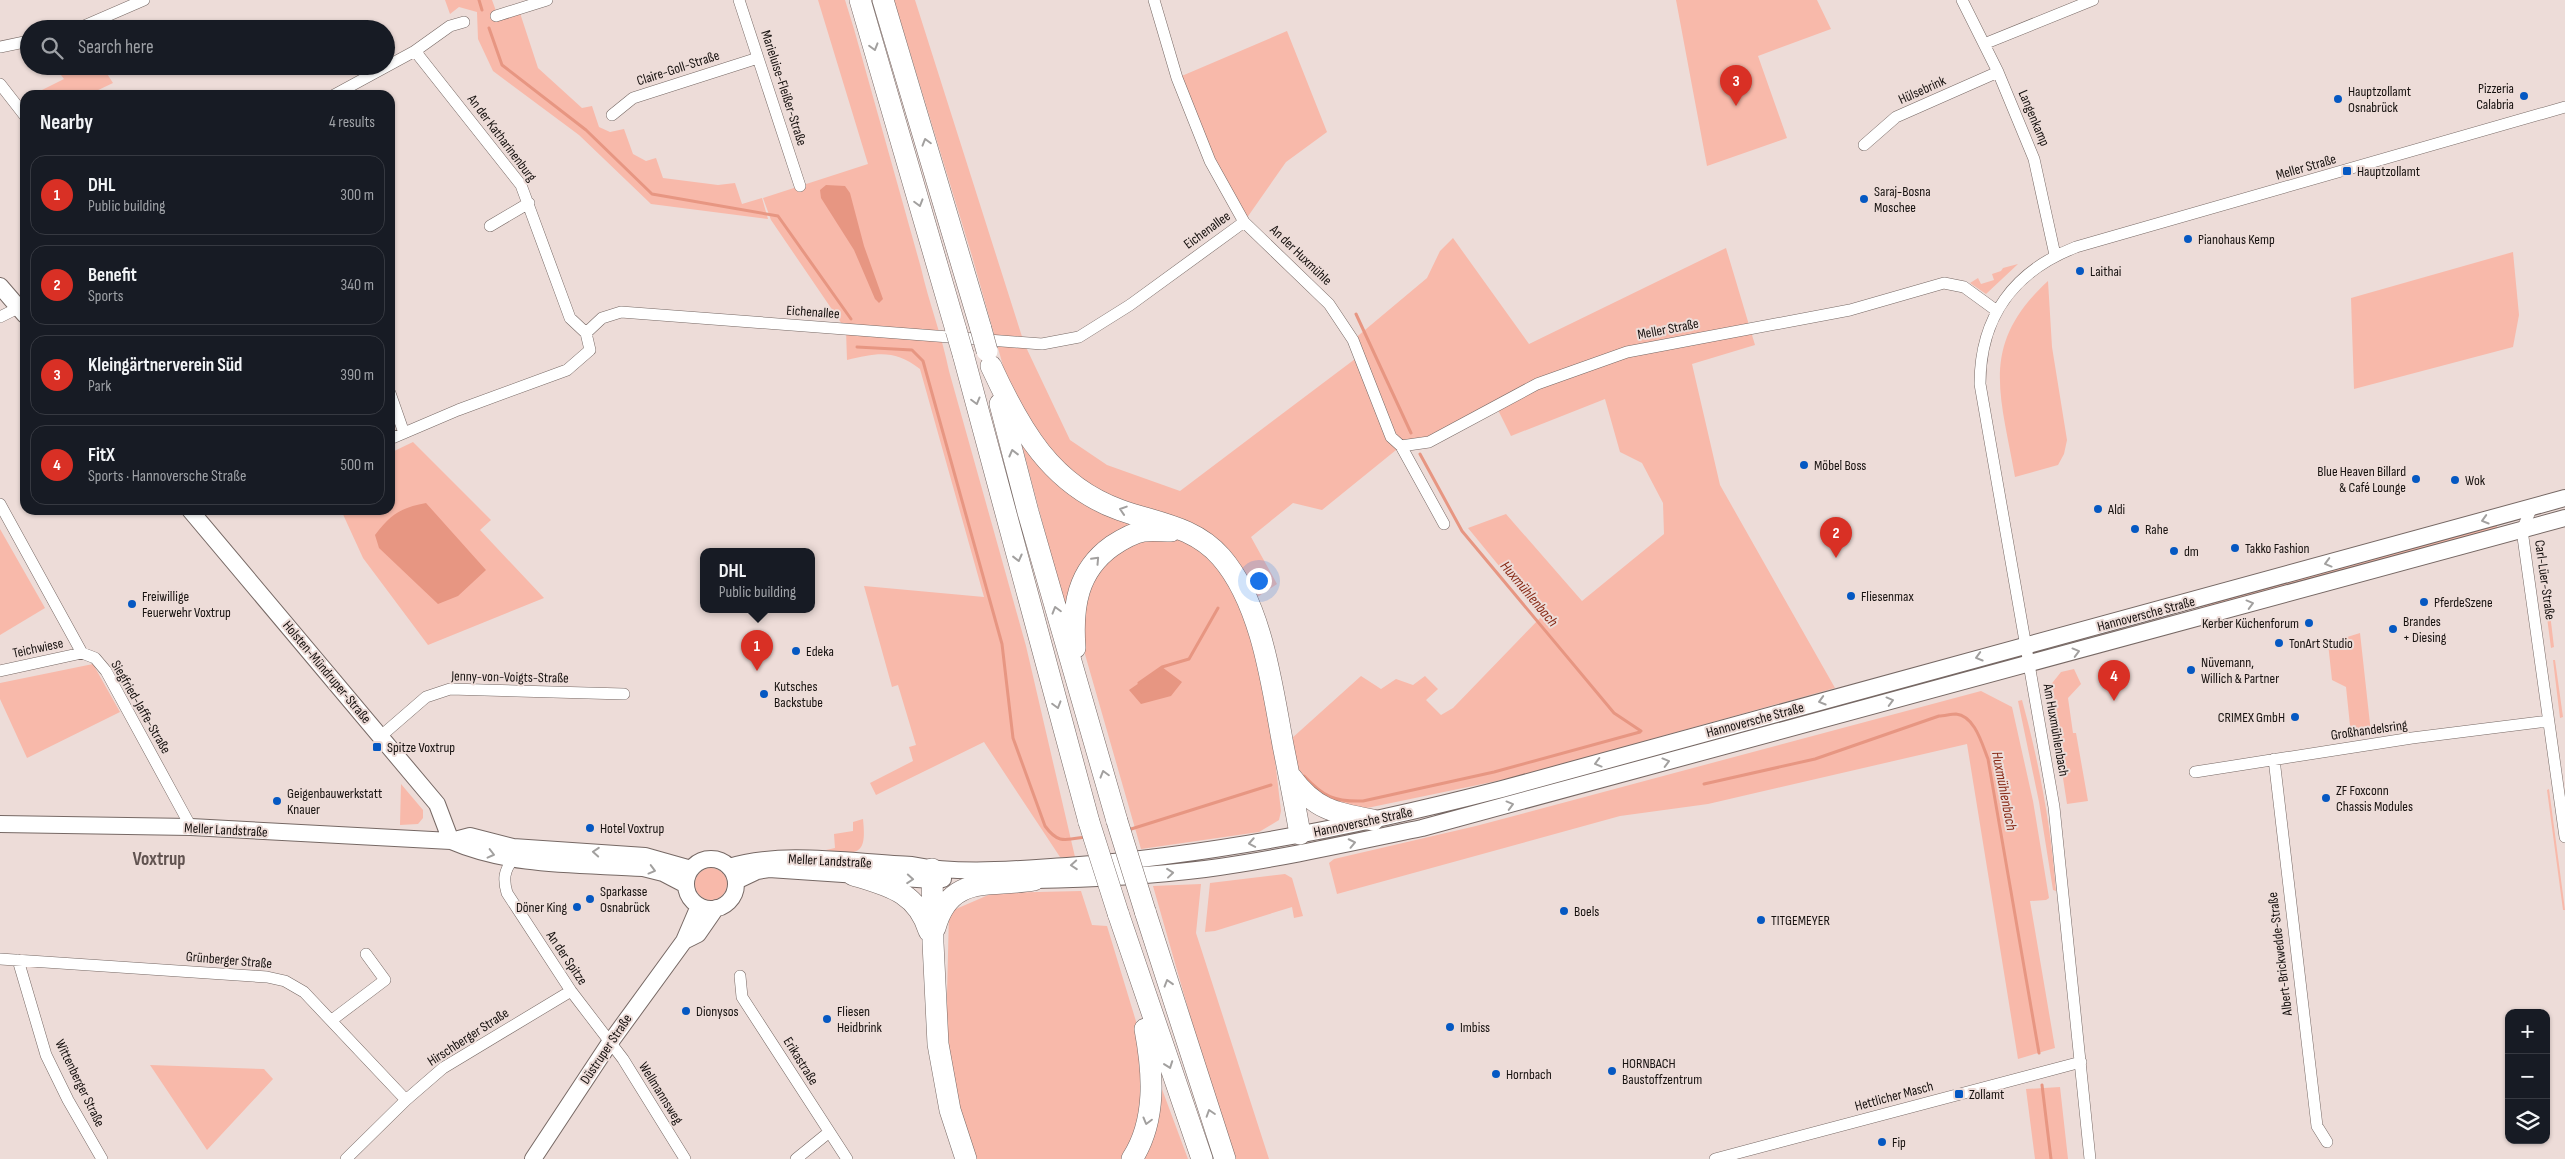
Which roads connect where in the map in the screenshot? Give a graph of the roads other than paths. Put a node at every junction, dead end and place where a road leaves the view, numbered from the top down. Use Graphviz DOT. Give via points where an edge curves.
graph roads {
  1 [pos="144,0"];
  2 [pos="547,0"];
  3 [pos="739,0"];
  4 [pos="860,0"];
  5 [pos="884,0"];
  6 [pos="1154,0"];
  7 [pos="1962,0"];
  8 [pos="2093,0"];
  9 [pos="496,16"];
  10 [pos="98,20"];
  11 [pos="464,22"];
  12 [pos="20,43"];
  13 [pos="1984,44"];
  14 [pos="0,47"];
  15 [pos="415,51"];
  16 [pos="758,58"];
  17 [pos="395,62"];
  18 [pos="1998,72"];
  19 [pos="371,75"];
  20 [pos="0,84"];
  21 [pos="343,90"];
  22 [pos="2565,107"];
  23 [pos="20,110"];
  24 [pos="612,115"];
  25 [pos="1864,145"];
  26 [pos="800,186"];
  27 [pos="529,203"];
  28 [pos="1244,222"];
  29 [pos="490,226"];
  30 [pos="2055,255"];
  31 [pos="0,286"];
  32 [pos="20,310"];
  33 [pos="1997,311"];
  34 [pos="20,312"];
  35 [pos="0,317"];
  36 [pos="586,333"];
  37 [pos="989,358"];
  38 [pos="395,407"];
  39 [pos="404,433"];
  40 [pos="395,437"];
  41 [pos="1401,446"];
  42 [pos="2565,498"];
  43 [pos="0,504"];
  44 [pos="2532,507"];
  45 [pos="194,515"];
  46 [pos="2565,518"];
  47 [pos="1444,524"];
  48 [pos="1186,530"];
  49 [pos="2522,530"];
  50 [pos="2026,645"];
  51 [pos="82,653"];
  52 [pos="2029,665"];
  53 [pos="0,671"];
  54 [pos="1079,690"];
  55 [pos="624,694"];
  56 [pos="2548,721"];
  57 [pos="381,736"];
  58 [pos="2274,759"];
  59 [pos="2195,772"];
  60 [pos="1289,774"];
  61 [pos="1374,820"];
  62 [pos="0,824"];
  63 [pos="191,827"];
  64 [pos="2565,837"];
  65 [pos="451,841"];
  66 [pos="1302,844"];
  67 [pos="513,859"];
  68 [pos="691,869"];
  69 [pos="732,874"];
  70 [pos="853,875"];
  71 [pos="932,875"];
  72 [pos="1034,880"];
  73 [pos="686,885"];
  74 [pos="699,906"];
  75 [pos="716,908"];
  76 [pos="684,941"];
  77 [pos="933,943"];
  78 [pos="1132,952"];
  79 [pos="366,954"];
  80 [pos="0,959"];
  81 [pos="18,960"];
  82 [pos="740,976"];
  83 [pos="571,991"];
  84 [pos="332,1020"];
  85 [pos="609,1044"];
  86 [pos="2081,1062"];
  87 [pos="406,1100"];
  88 [pos="828,1133"];
  89 [pos="2327,1142"];
  90 [pos="102,1159"];
  91 [pos="346,1159"];
  92 [pos="532,1159"];
  93 [pos="684,1159"];
  94 [pos="796,1159"];
  95 [pos="847,1159"];
  96 [pos="966,1159"];
  97 [pos="1132,1159"];
  98 [pos="1202,1159"];
  99 [pos="1225,1159"];
  100 [pos="1715,1159"];
  101 [pos="2090,1159"];
  1 -- 10 [label="street"];
  2 -- 9 [label="street"];
  3 -- 16 [label="street, Marieluise-Fleißer-Straße"];
  4 -- 78 [label="highway, one-way, bridge" via="963,354 1089,822"];
  37 -- 5 [label="highway, one-way, bridge"];
  6 -- 28 [label="street, An der Huxmühle" via="1177,78 1210,161"];
  7 -- 13 [label="street, Langenkamp"];
  8 -- 13 [label="street"];
  11 -- 15 [label="street" via="450,26"];
  12 -- 14 [label="street"];
  13 -- 18 [label="street, Langenkamp"];
  15 -- 17 [label="street"];
  15 -- 27 [label="street, An der Katharinenburg" via="522,185"];
  16 -- 24 [label="street, Claire-Goll-Straße" via="633,98"];
  16 -- 26 [label="street, Marieluise-Fleißer-Straße"];
  18 -- 25 [label="street, Hülsebrink" via="1896,117"];
  18 -- 30 [label="street, Langenkamp" via="2034,159"];
  19 -- 21 [label="street"];
  20 -- 23 [label="street"];
  22 -- 30 [label="street, Meller Straße"];
  27 -- 29 [label="street"];
  27 -- 36 [label="street, An der Katharinenburg" via="570,318"];
  28 -- 36 [label="street, Eichenallee" via="1130,305 1079,337 1042,344 621,312 602,318"];
  28 -- 41 [label="street, An der Huxmühle" via="1329,304 1353,340 1391,436"];
  30 -- 33 [label="street, Am Huxmühlenbach" via="2015,284"];
  31 -- 32 [label="main road"];
  33 -- 41 [label="street, Meller Straße" via="1974,293 1956,284 1944,284 1850,310 1628,352 1537,384 1428,442"];
  33 -- 50 [label="street, Am Huxmühlenbach" via="1980,358 1980,384"];
  34 -- 35 [label="street"];
  36 -- 39 [label="street" via="590,350 567,370"];
  48 -- 37 [label="highway, one-way" via="1120,510 1087,496 1061,477 1021,425"];
  54 -- 37 [label="highway, one-way" via="1028,512"];
  38 -- 39 [label="street"];
  39 -- 40 [label="street"];
  41 -- 47 [label="street, An der Huxmühle"];
  42 -- 44 [label="main road, Hannoversche Straße"];
  43 -- 51 [label="street, Siegfried-Jaffe-Straße"];
  44 -- 49 [label="street, Carl-Lüer-Straße"];
  44 -- 50 [label="main road, Hannoversche Straße, one-way"];
  45 -- 57 [label="main road, Holsten-Mündruper-Straße"];
  46 -- 49 [label="main road, Hannoversche Straße"];
  54 -- 48 [label="highway, one-way" via="1075,603 1080,584 1091,565 1121,540 1143,532"];
  48 -- 60 [label="highway" via="1221,557 1248,604 1265,657"];
  52 -- 49 [label="main road, Hannoversche Straße, one-way"];
  49 -- 56 [label="street, Carl-Lüer-Straße"];
  50 -- 52 [label="street, Am Huxmühlenbach"];
  50 -- 61 [label="main road, Hannoversche Straße, one-way" via="1502,790"];
  51 -- 53 [label="street, Teichwiese"];
  51 -- 63 [label="street, Siegfried-Jaffe-Straße" via="95,658 106,671"];
  66 -- 52 [label="main road, Hannoversche Straße, one-way" via="1476,814"];
  52 -- 86 [label="street, Am Huxmühlenbach" via="2054,808"];
  99 -- 54 [label="highway, one-way, bridge" via="1145,911"];
  55 -- 57 [label="street, Jenny-von-Voigts-Straße" via="450,689 426,697"];
  56 -- 58 [label="street, Großhandelsring"];
  56 -- 64 [label="street, Carl-Lüer-Straße"];
  57 -- 65 [label="main road, Holsten-Mündruper-Straße" via="437,804"];
  58 -- 59 [label="street, Großhandelsring"];
  58 -- 89 [label="street, Albert-Brickwedde-Straße" via="2316,1126"];
  60 -- 61 [label="highway" via="1304,794 1320,807"];
  60 -- 66 [label="highway"];
  61 -- 66 [label="main road, Hannoversche Straße"];
  62 -- 63 [label="main road, Meller Landstraße"];
  63 -- 65 [label="main road, Meller Landstraße"];
  65 -- 67 [label="main road, Meller Landstraße, one-way"];
  68 -- 65 [label="main road, Meller Landstraße, one-way" via="645,856 513,847 470,836"];
  66 -- 71 [label="main road, Hannoversche Straße, one-way"];
  72 -- 66 [label="main road, Hannoversche Straße, one-way" via="1142,876 1204,869"];
  67 -- 73 [label="main road, Meller Landstraße, one-way" via="643,868 663,873"];
  67 -- 83 [label="street, An der Spitze" via="506,868 507,893"];
  68 -- 69 [label="main road" via="709,859 717,860"];
  68 -- 73 [label="main road"];
  69 -- 70 [label="main road, Meller Landstraße" via="769,870"];
  69 -- 71 [label="main road, Meller Landstraße" via="754,860 788,859 912,865"];
  69 -- 75 [label="main road" via="735,889 728,901"];
  70 -- 71 [label="main road, Meller Landstraße, one-way"];
  70 -- 77 [label="highway" via="910,898 925,918"];
  71 -- 72 [label="main road, Hannoversche Straße"];
  71 -- 77 [label="highway"];
  72 -- 77 [label="highway" via="966,887 955,892 941,911"];
  73 -- 74 [label="main road" via="688,894"];
  74 -- 75 [label="main road"];
  74 -- 76 [label="main road, Düstruper Straße"];
  75 -- 76 [label="main road, Düstruper Straße" via="698,934"];
  76 -- 85 [label="main road, Düstruper Straße"];
  77 -- 96 [label="highway" via="938,1044 950,1110"];
  78 -- 97 [label="highway, one-way" via="1152,1084 1149,1120"];
  78 -- 98 [label="highway, one-way"];
  79 -- 84 [label="street" via="385,980"];
  80 -- 81 [label="street, Grünberger Straße"];
  81 -- 84 [label="street, Grünberger Straße" via="267,977 286,981 304,992"];
  81 -- 90 [label="street, Wittenberger Straße" via="46,1055"];
  82 -- 88 [label="street, Erikastraße" via="742,997"];
  83 -- 85 [label="street, An der Spitze"];
  83 -- 87 [label="street, Hirschberger Straße" via="443,1068"];
  84 -- 87 [label="street, Grünberger Straße"];
  85 -- 92 [label="main road, Düstruper Straße"];
  85 -- 93 [label="street, Wellmannsweg" via="623,1059"];
  86 -- 100 [label="street, Hettlicher Masch"];
  86 -- 101 [label="street, Am Huxmühlenbach"];
  87 -- 91 [label="street, Hirschberger Straße"];
  88 -- 94 [label="street"];
  88 -- 95 [label="street, Erikastraße"];
}
